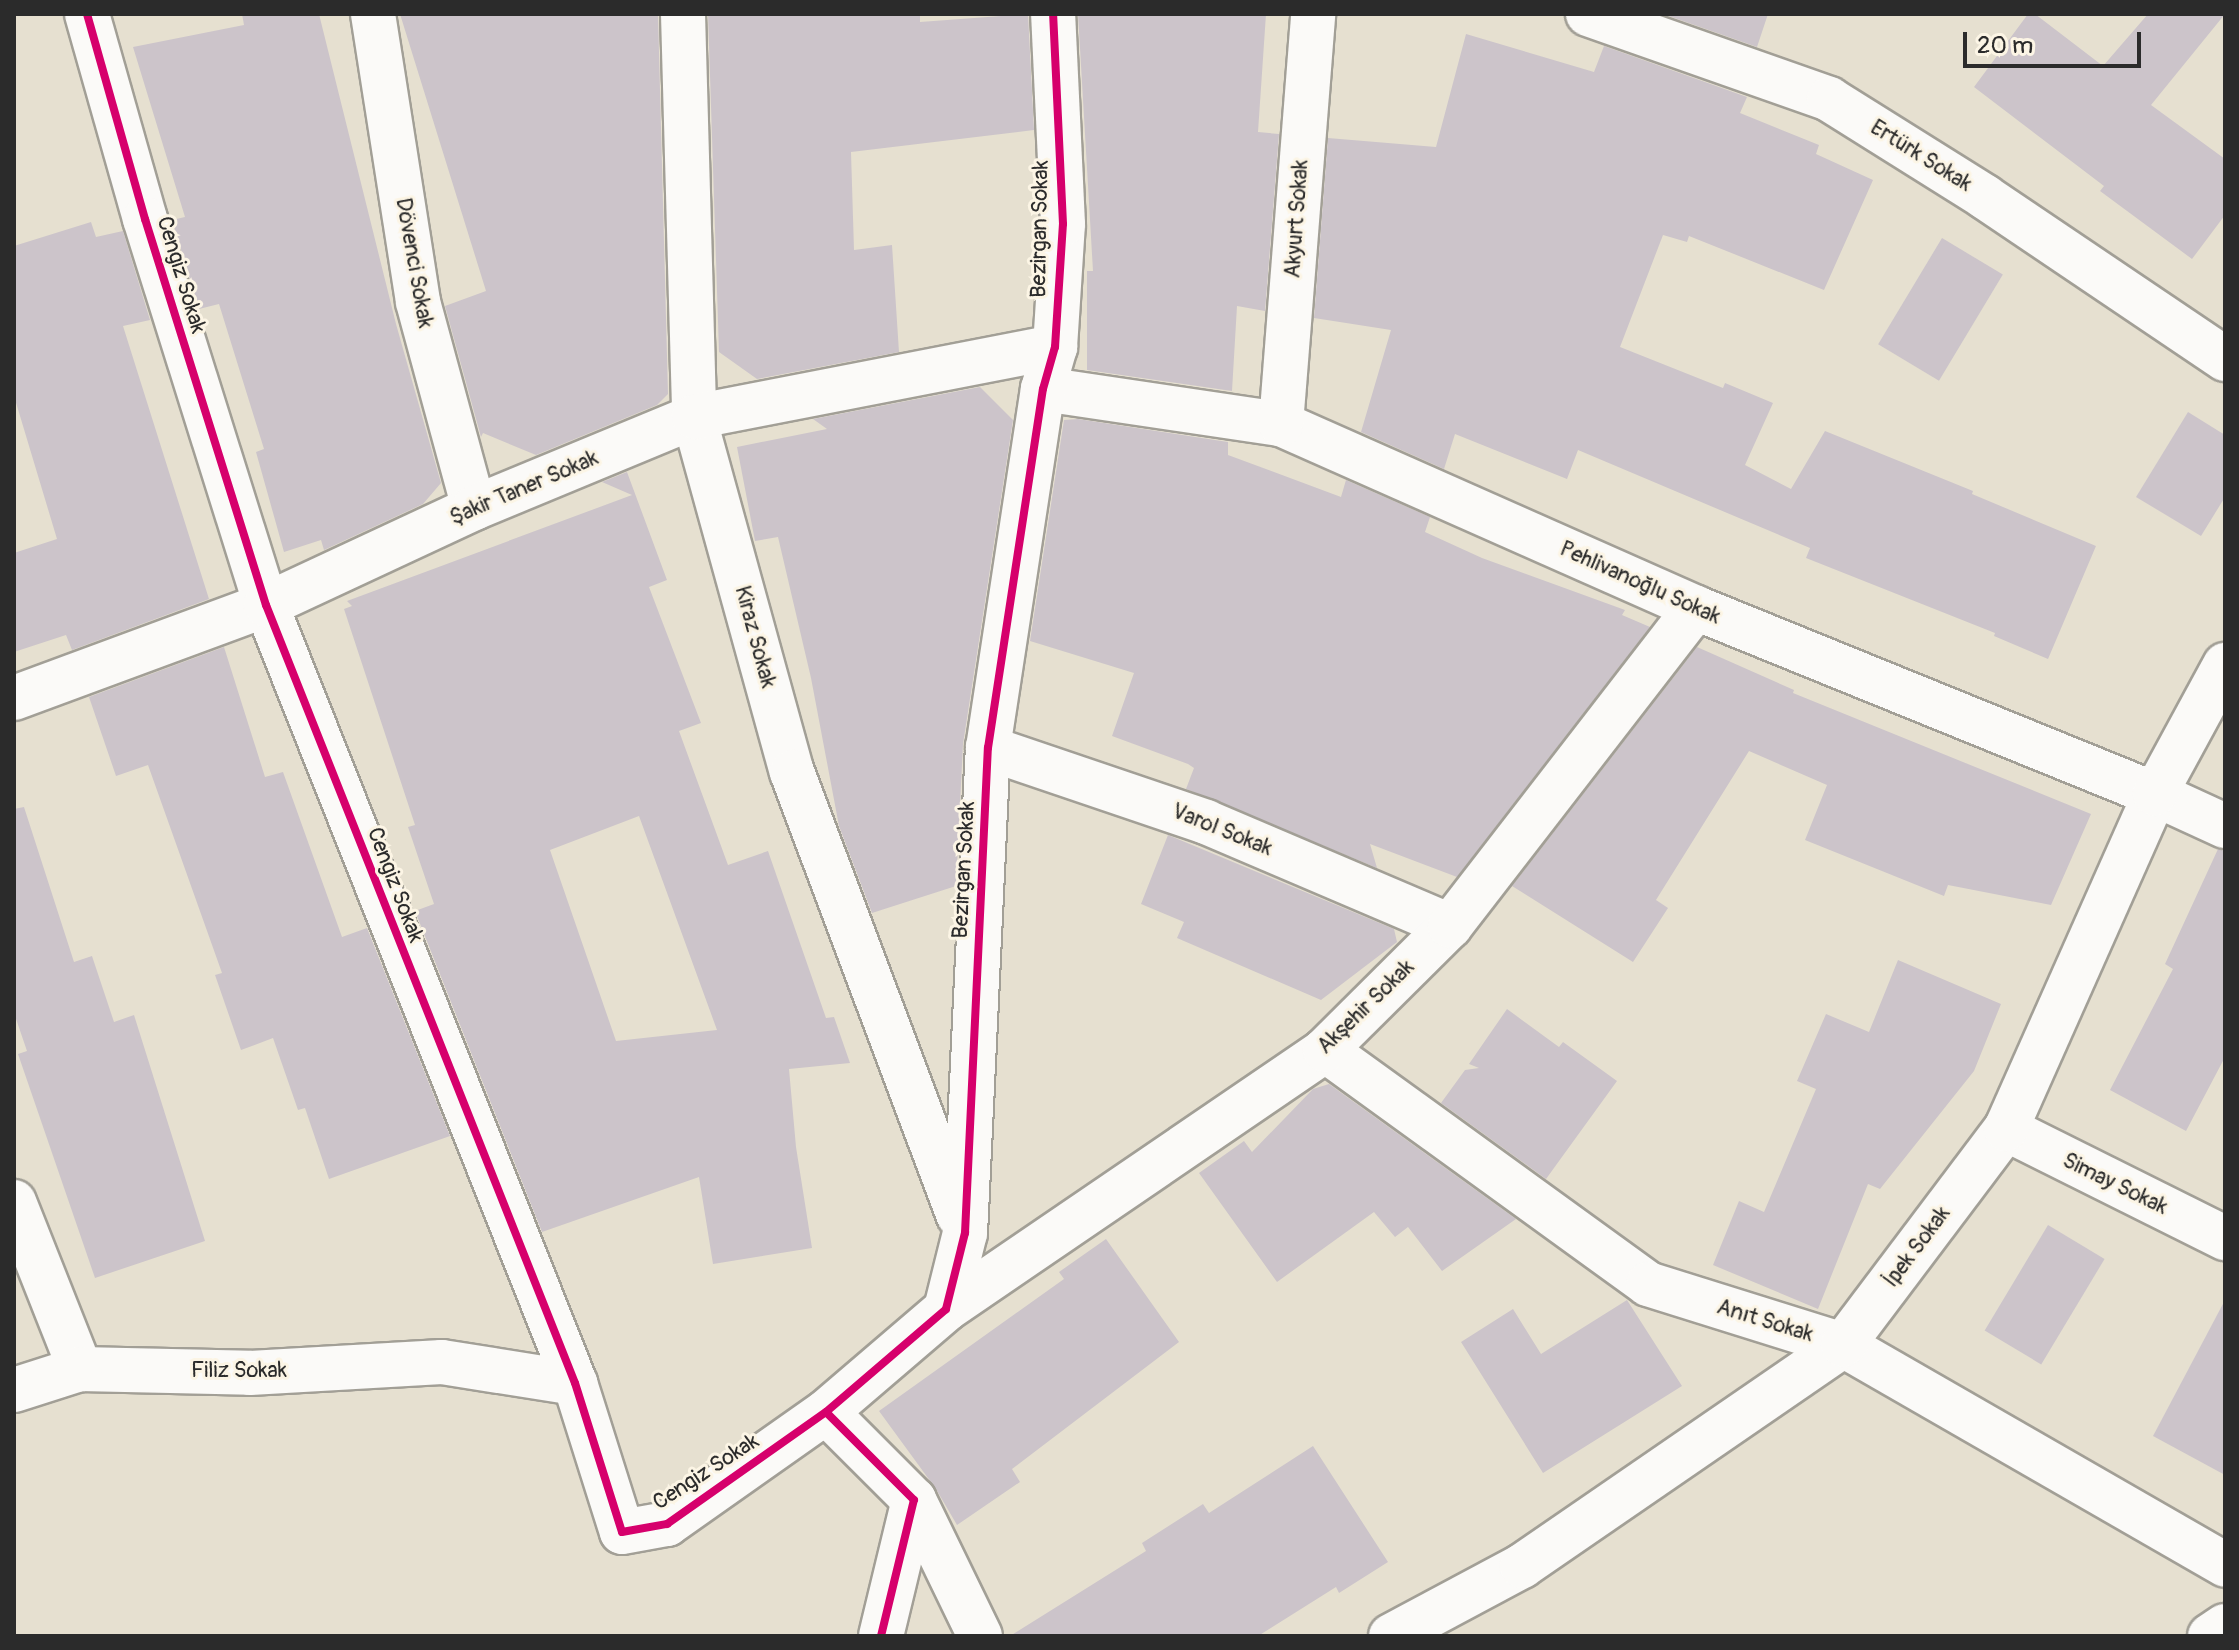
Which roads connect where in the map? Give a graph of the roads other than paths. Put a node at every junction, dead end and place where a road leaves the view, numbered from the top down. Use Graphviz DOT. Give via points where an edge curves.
graph roads {
  1 [pos="87,14"];
  2 [pos="373,14"];
  3 [pos="683,14"];
  4 [pos="1053,14"];
  5 [pos="1313,14"];
  6 [pos="1588,14"];
  7 [pos="1055,347"];
  8 [pos="2225,359"];
  9 [pos="1043,389"];
  10 [pos="694,417"];
  11 [pos="1281,424"];
  12 [pos="474,508"];
  13 [pos="266,605"];
  14 [pos="1696,608"];
  15 [pos="2225,665"];
  16 [pos="14,698"];
  17 [pos="988,748"];
  18 [pos="2155,794"];
  19 [pos="2225,826"];
  20 [pos="1450,926"];
  21 [pos="1325,1050"];
  22 [pos="2006,1129"];
  23 [pos="14,1202"];
  24 [pos="965,1233"];
  25 [pos="2225,1238"];
  26 [pos="946,1309"];
  27 [pos="1843,1345"];
  28 [pos="80,1369"];
  29 [pos="575,1383"];
  30 [pos="14,1390"];
  31 [pos="826,1412"];
  32 [pos="914,1500"];
  33 [pos="2225,1565"];
  34 [pos="2225,1626"];
  35 [pos="881,1636"];
  36 [pos="980,1636"];
  37 [pos="1391,1636"];
  38 [pos="2210,1636"];
  1 -- 13 [label="street, Cengiz Sokak"];
  2 -- 12 [label="street, Dövenci Sokak" via="418,302"];
  3 -- 10 [label="street, Kiraz Sokak"];
  4 -- 7 [label="street, Bezirgan Sokak" via="1063,224"];
  5 -- 11 [label="street, Akyurt Sokak"];
  6 -- 8 [label="street, Ertürk Sokak" via="1829,99"];
  7 -- 9 [label="street, Bezirgan Sokak"];
  7 -- 10 [label="street, Şakir Taner Sokak"];
  9 -- 11 [label="street, Pehlivanoğlu Sokak"];
  9 -- 17 [label="street, Bezirgan Sokak"];
  10 -- 12 [label="street, Şakir Taner Sokak"];
  10 -- 24 [label="street, Kiraz Sokak" via="792,772"];
  11 -- 14 [label="street, Pehlivanoğlu Sokak"];
  12 -- 13 [label="street, Şakir Taner Sokak"];
  13 -- 16 [label="street, Şakir Taner Sokak"];
  13 -- 29 [label="street, Cengiz Sokak"];
  14 -- 18 [label="street, Pehlivanoğlu Sokak"];
  14 -- 20 [label="street, Akşehir Sokak"];
  15 -- 18 [label="street, İpek Sokak"];
  17 -- 20 [label="street, Varol Sokak" via="1206,822"];
  17 -- 24 [label="street, Bezirgan Sokak"];
  18 -- 19 [label="street, Pehlivanoğlu Sokak"];
  18 -- 22 [label="street, İpek Sokak"];
  20 -- 21 [label="street, Akşehir Sokak"];
  21 -- 26 [label="street, Akşehir Sokak"];
  21 -- 27 [label="street, Anıt Sokak" via="1648,1284"];
  22 -- 25 [label="street, Simay Sokak"];
  22 -- 27 [label="street, İpek Sokak"];
  23 -- 28 [label="street"];
  24 -- 26 [label="street, Bezirgan Sokak"];
  26 -- 31 [label="street"];
  27 -- 33 [label="street, Anıt Sokak"];
  27 -- 37 [label="street, İpek Sokak" via="1522,1566"];
  28 -- 29 [label="street, Filiz Sokak" via="250,1373 442,1362"];
  28 -- 30 [label="street, Filiz Sokak"];
  29 -- 31 [label="street, Cengiz Sokak" via="622,1532 667,1524"];
  31 -- 32 [label="street"];
  32 -- 35 [label="street"];
  32 -- 36 [label="street"];
  34 -- 38 [label="street"];
}
